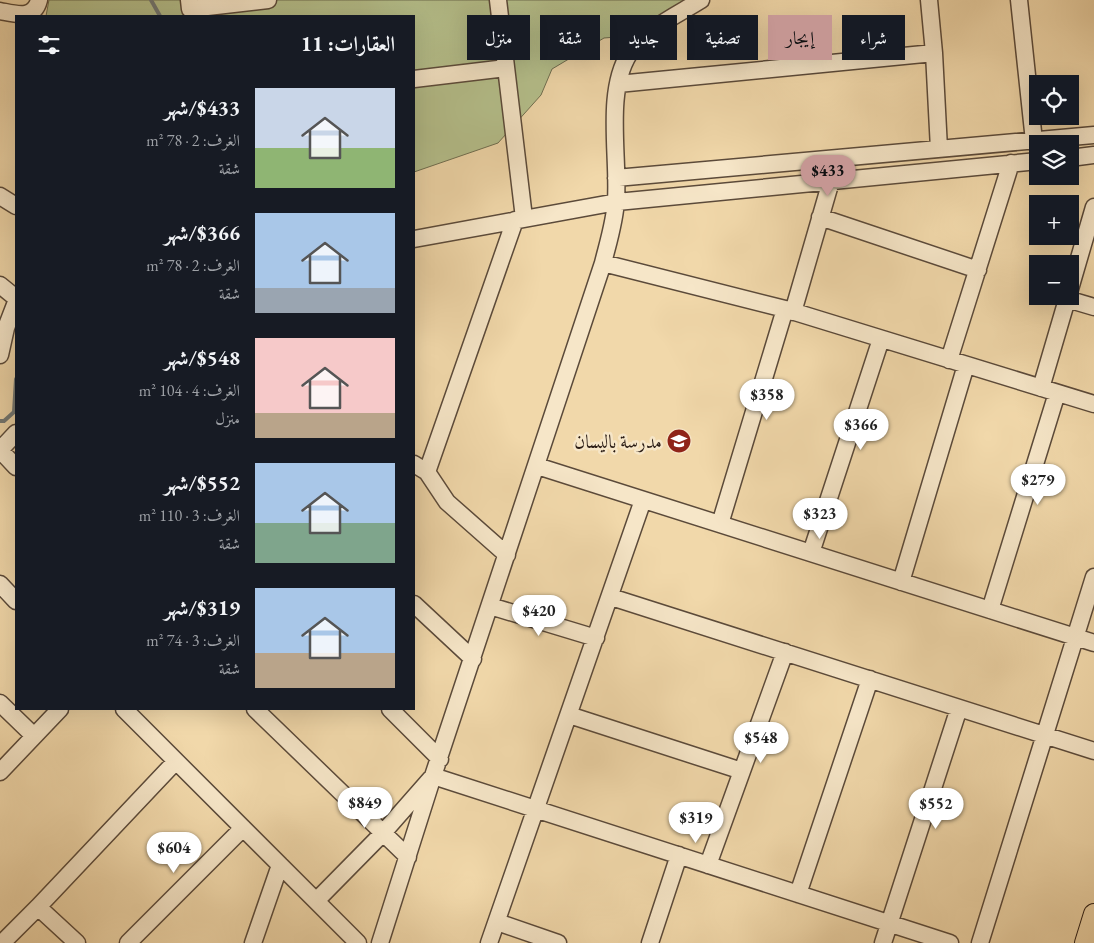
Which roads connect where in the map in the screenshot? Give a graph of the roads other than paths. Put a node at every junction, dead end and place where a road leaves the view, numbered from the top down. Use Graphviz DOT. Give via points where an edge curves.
graph roads {
  1 [pos="40,0"];
  2 [pos="190,0"];
  3 [pos="268,0"];
  4 [pos="498,0"];
  5 [pos="701,0"];
  6 [pos="929,0"];
  7 [pos="1019,0"];
  8 [pos="0,11"];
  9 [pos="215,11"];
  10 [pos="934,53"];
  11 [pos="506,68"];
  12 [pos="415,79"];
  13 [pos="618,84"];
  14 [pos="1033,135"];
  15 [pos="1088,136"];
  16 [pos="1029,141"];
  17 [pos="939,149"];
  18 [pos="892,154"];
  19 [pos="1083,157"];
  20 [pos="1029,162"];
  21 [pos="1011,163"];
  22 [pos="894,175"];
  23 [pos="616,178"];
  24 [pos="831,181"];
  25 [pos="0,196"];
  26 [pos="616,202"];
  27 [pos="15,205"];
  28 [pos="1093,214"];
  29 [pos="820,217"];
  30 [pos="520,219"];
  31 [pos="415,239"];
  32 [pos="1079,259"];
  33 [pos="603,263"];
  34 [pos="978,270"];
  35 [pos="0,285"];
  36 [pos="15,297"];
  37 [pos="1079,300"];
  38 [pos="15,305"];
  39 [pos="1065,305"];
  40 [pos="1094,308"];
  41 [pos="789,310"];
  42 [pos="881,339"];
  43 [pos="0,355"];
  44 [pos="949,360"];
  45 [pos="966,365"];
  46 [pos="1041,388"];
  47 [pos="1057,393"];
  48 [pos="1094,404"];
  49 [pos="15,434"];
  50 [pos="0,449"];
  51 [pos="15,466"];
  52 [pos="537,466"];
  53 [pos="420,468"];
  54 [pos="644,500"];
  55 [pos="720,524"];
  56 [pos="811,553"];
  57 [pos="507,555"];
  58 [pos="1094,577"];
  59 [pos="902,582"];
  60 [pos="0,584"];
  61 [pos="611,597"];
  62 [pos="15,599"];
  63 [pos="415,605"];
  64 [pos="490,606"];
  65 [pos="990,610"];
  66 [pos="1076,637"];
  67 [pos="596,638"];
  68 [pos="1094,643"];
  69 [pos="784,652"];
  70 [pos="473,659"];
  71 [pos="870,679"];
  72 [pos="0,703"];
  73 [pos="959,708"];
  74 [pos="59,710"];
  75 [pos="125,710"];
  76 [pos="256,710"];
  77 [pos="391,710"];
  78 [pos="569,715"];
  79 [pos="1044,735"];
  80 [pos="34,736"];
  81 [pos="1094,751"];
  82 [pos="440,759"];
  83 [pos="176,761"];
  84 [pos="742,771"];
  85 [pos="0,772"];
  86 [pos="434,776"];
  87 [pos="536,809"];
  88 [pos="243,828"];
  89 [pos="382,834"];
  90 [pos="679,855"];
  91 [pos="408,857"];
  92 [pos="280,865"];
  93 [pos="708,865"];
  94 [pos="798,894"];
  95 [pos="316,901"];
  96 [pos="38,907"];
  97 [pos="1094,915"];
  98 [pos="497,922"];
  99 [pos="889,923"];
  100 [pos="2,943"];
  101 [pos="77,943"];
  102 [pos="128,943"];
  103 [pos="253,943"];
  104 [pos="358,943"];
  105 [pos="380,943"];
  106 [pos="489,943"];
  107 [pos="558,943"];
  108 [pos="650,943"];
  109 [pos="883,943"];
  110 [pos="950,943"];
  111 [pos="980,943"];
  112 [pos="1085,943"];
  1 -- 8 [label="street" via="35,10 27,14"];
  2 -- 9 [label="street" via="190,9"];
  3 -- 9 [label="street"];
  4 -- 11 [label="street"];
  5 -- 13 [label="street" via="643,38 629,54"];
  6 -- 10 [label="street"];
  7 -- 14 [label="street"];
  10 -- 13 [label="street"];
  10 -- 17 [label="street"];
  11 -- 12 [label="street"];
  11 -- 30 [label="street"];
  13 -- 23 [label="street"];
  15 -- 19 [label="street"];
  16 -- 17 [label="street"];
  17 -- 18 [label="street"];
  18 -- 22 [label="street"];
  18 -- 23 [label="street"];
  20 -- 21 [label="street"];
  21 -- 22 [label="street"];
  21 -- 34 [label="street"];
  22 -- 24 [label="street"];
  23 -- 26 [label="street"];
  24 -- 26 [label="street"];
  24 -- 29 [label="street"];
  25 -- 27 [label="street"];
  26 -- 30 [label="street"];
  26 -- 33 [label="street"];
  28 -- 32 [label="street"];
  29 -- 34 [label="street"];
  29 -- 41 [label="street"];
  30 -- 31 [label="street"];
  30 -- 53 [label="street"];
  33 -- 41 [label="street"];
  33 -- 52 [label="street"];
  34 -- 44 [label="street"];
  35 -- 36 [label="street"];
  37 -- 40 [label="street"];
  38 -- 43 [label="street"];
  39 -- 46 [label="street"];
  41 -- 42 [label="street"];
  41 -- 55 [label="street"];
  42 -- 44 [label="street"];
  42 -- 56 [label="street"];
  44 -- 45 [label="street"];
  45 -- 46 [label="street"];
  45 -- 59 [label="street"];
  46 -- 47 [label="street"];
  47 -- 48 [label="street"];
  47 -- 65 [label="street"];
  49 -- 50 [label="street"];
  50 -- 51 [label="street"];
  52 -- 54 [label="street"];
  52 -- 57 [label="street"];
  53 -- 57 [label="street" via="447,502"];
  54 -- 55 [label="street"];
  54 -- 61 [label="street"];
  55 -- 56 [label="street"];
  56 -- 59 [label="street"];
  57 -- 64 [label="street"];
  58 -- 66 [label="street"];
  59 -- 65 [label="street"];
  60 -- 62 [label="street"];
  61 -- 67 [label="street"];
  61 -- 69 [label="street"];
  63 -- 70 [label="street"];
  64 -- 67 [label="street"];
  64 -- 70 [label="street"];
  65 -- 66 [label="street"];
  66 -- 68 [label="street"];
  66 -- 79 [label="street"];
  67 -- 78 [label="street"];
  69 -- 71 [label="street"];
  69 -- 84 [label="street"];
  70 -- 82 [label="street"];
  71 -- 73 [label="street"];
  71 -- 94 [label="street"];
  72 -- 80 [label="street"];
  73 -- 79 [label="street"];
  73 -- 99 [label="street"];
  74 -- 80 [label="street"];
  75 -- 83 [label="street"];
  76 -- 89 [label="street"];
  77 -- 82 [label="street"];
  78 -- 84 [label="street"];
  78 -- 87 [label="street"];
  79 -- 81 [label="street"];
  79 -- 111 [label="street"];
  80 -- 85 [label="street"];
  82 -- 86 [label="street"];
  83 -- 88 [label="street"];
  83 -- 96 [label="street"];
  84 -- 93 [label="street"];
  86 -- 87 [label="street"];
  86 -- 89 [label="street"];
  86 -- 91 [label="street"];
  87 -- 90 [label="street"];
  87 -- 98 [label="street"];
  88 -- 92 [label="street"];
  88 -- 102 [label="street"];
  89 -- 91 [label="street"];
  89 -- 95 [label="street"];
  90 -- 93 [label="street"];
  90 -- 108 [label="street"];
  91 -- 105 [label="street"];
  92 -- 95 [label="street"];
  92 -- 103 [label="street"];
  93 -- 94 [label="street"];
  94 -- 99 [label="street"];
  95 -- 104 [label="street"];
  96 -- 100 [label="street"];
  96 -- 101 [label="street"];
  97 -- 112 [label="main road"];
  98 -- 106 [label="street"];
  98 -- 107 [label="street"];
  99 -- 109 [label="street"];
  99 -- 110 [label="street"];
}
